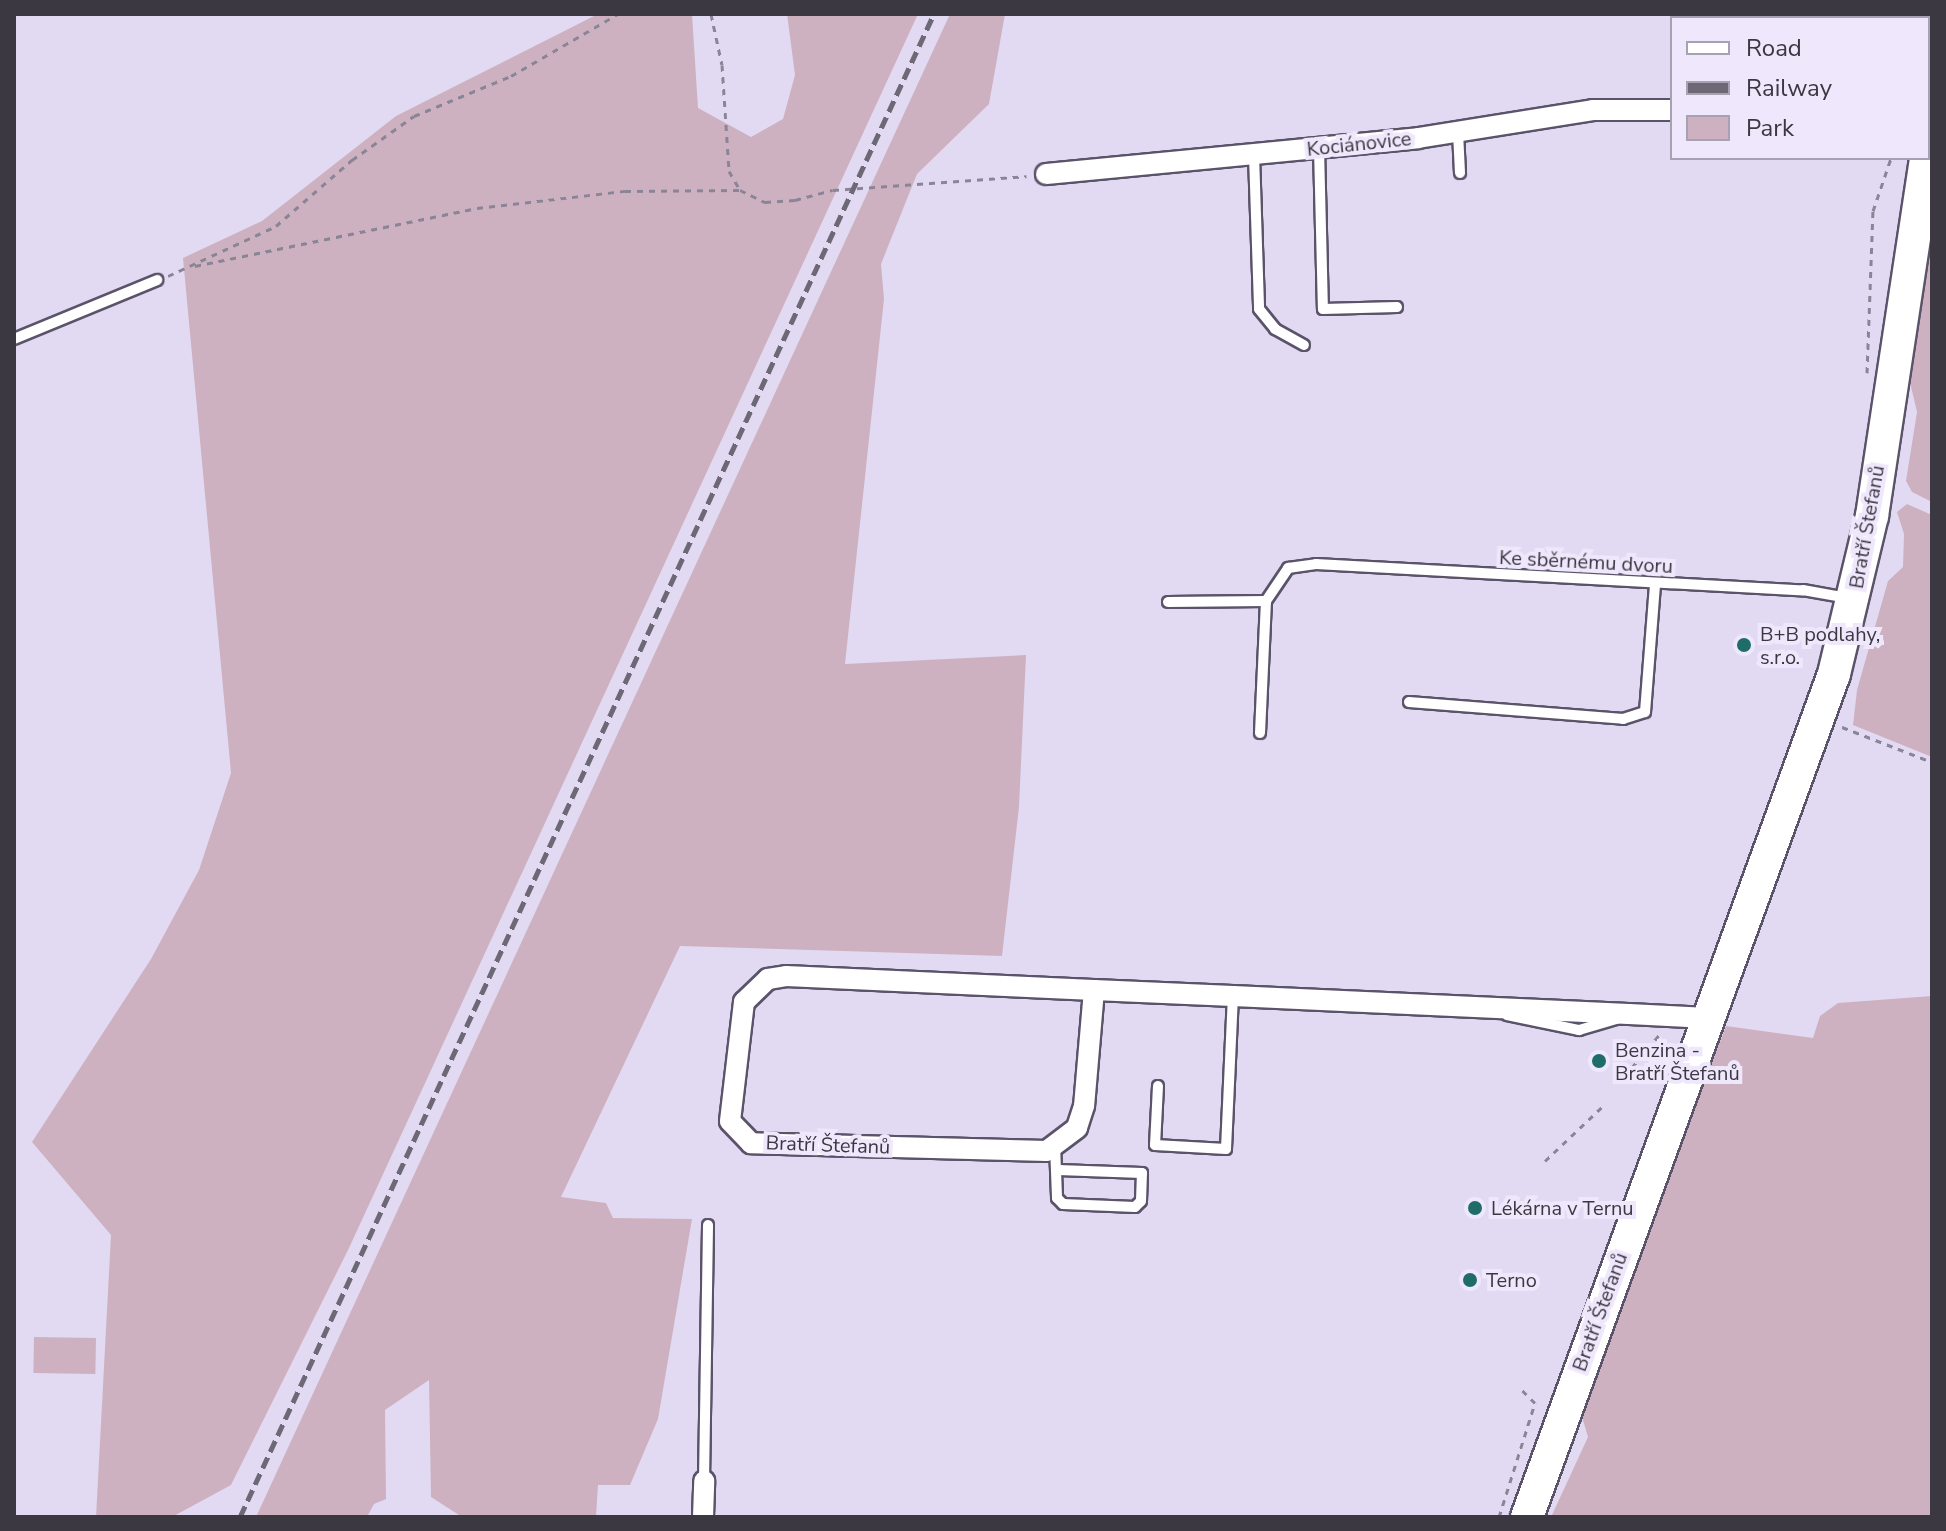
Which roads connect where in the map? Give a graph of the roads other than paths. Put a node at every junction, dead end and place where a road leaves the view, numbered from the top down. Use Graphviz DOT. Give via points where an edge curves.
graph roads {
  1 [pos="1670,110"];
  2 [pos="1458,132"];
  3 [pos="1319,148"];
  4 [pos="1254,155"];
  5 [pos="1920,160"];
  6 [pos="1460,173"];
  7 [pos="1046,174"];
  8 [pos="157,280"];
  9 [pos="1397,307"];
  10 [pos="14,339"];
  11 [pos="1304,345"];
  12 [pos="1655,584"];
  13 [pos="1854,600"];
  14 [pos="1266,601"];
  15 [pos="1168,602"];
  16 [pos="1409,702"];
  17 [pos="1260,733"];
  18 [pos="1094,990"];
  19 [pos="1233,996"];
  20 [pos="1708,1018"];
  21 [pos="1158,1086"];
  22 [pos="1055,1145"];
  23 [pos="1058,1170"];
  24 [pos="708,1225"];
  25 [pos="704,1481"];
  26 [pos="703,1517"];
  27 [pos="1527,1517"];
  1 -- 2 [label="street, Kociánovice" via="1593,110"];
  2 -- 3 [label="street, Kociánovice"];
  2 -- 6 [label="lane"];
  3 -- 4 [label="street, Kociánovice"];
  3 -- 9 [label="lane" via="1323,309"];
  4 -- 7 [label="street, Kociánovice"];
  4 -- 11 [label="lane" via="1259,309 1275,329"];
  5 -- 13 [label="main road, Bratří Štefanů" via="1872,516"];
  8 -- 10 [label="lane"];
  12 -- 13 [label="lane, Ke sběrnému dvoru" via="1803,590"];
  12 -- 14 [label="lane, Ke sběrnému dvoru" via="1316,564 1288,568"];
  12 -- 16 [label="lane" via="1645,712 1623,719"];
  13 -- 20 [label="main road, Bratří Štefanů" via="1819,719"];
  14 -- 15 [label="lane"];
  14 -- 17 [label="lane"];
  18 -- 19 [label="street, Bratří Štefanů"];
  18 -- 22 [label="street" via="1084,1106 1077,1128"];
  18 -- 22 [label="street, Bratří Štefanů" via="786,976 753,989 739,1013 730,1121 751,1143 1047,1151"];
  19 -- 20 [label="street, Bratří Štefanů"];
  19 -- 21 [label="lane" via="1226,1149 1155,1145"];
  20 -- 27 [label="main road, Bratří Štefanů"];
  22 -- 23 [label="lane"];
  23 -- 23 [label="lane" via="1057,1198 1063,1204 1135,1207 1141,1201 1142,1173"];
  24 -- 25 [label="lane"];
  25 -- 26 [label="street"];
}
